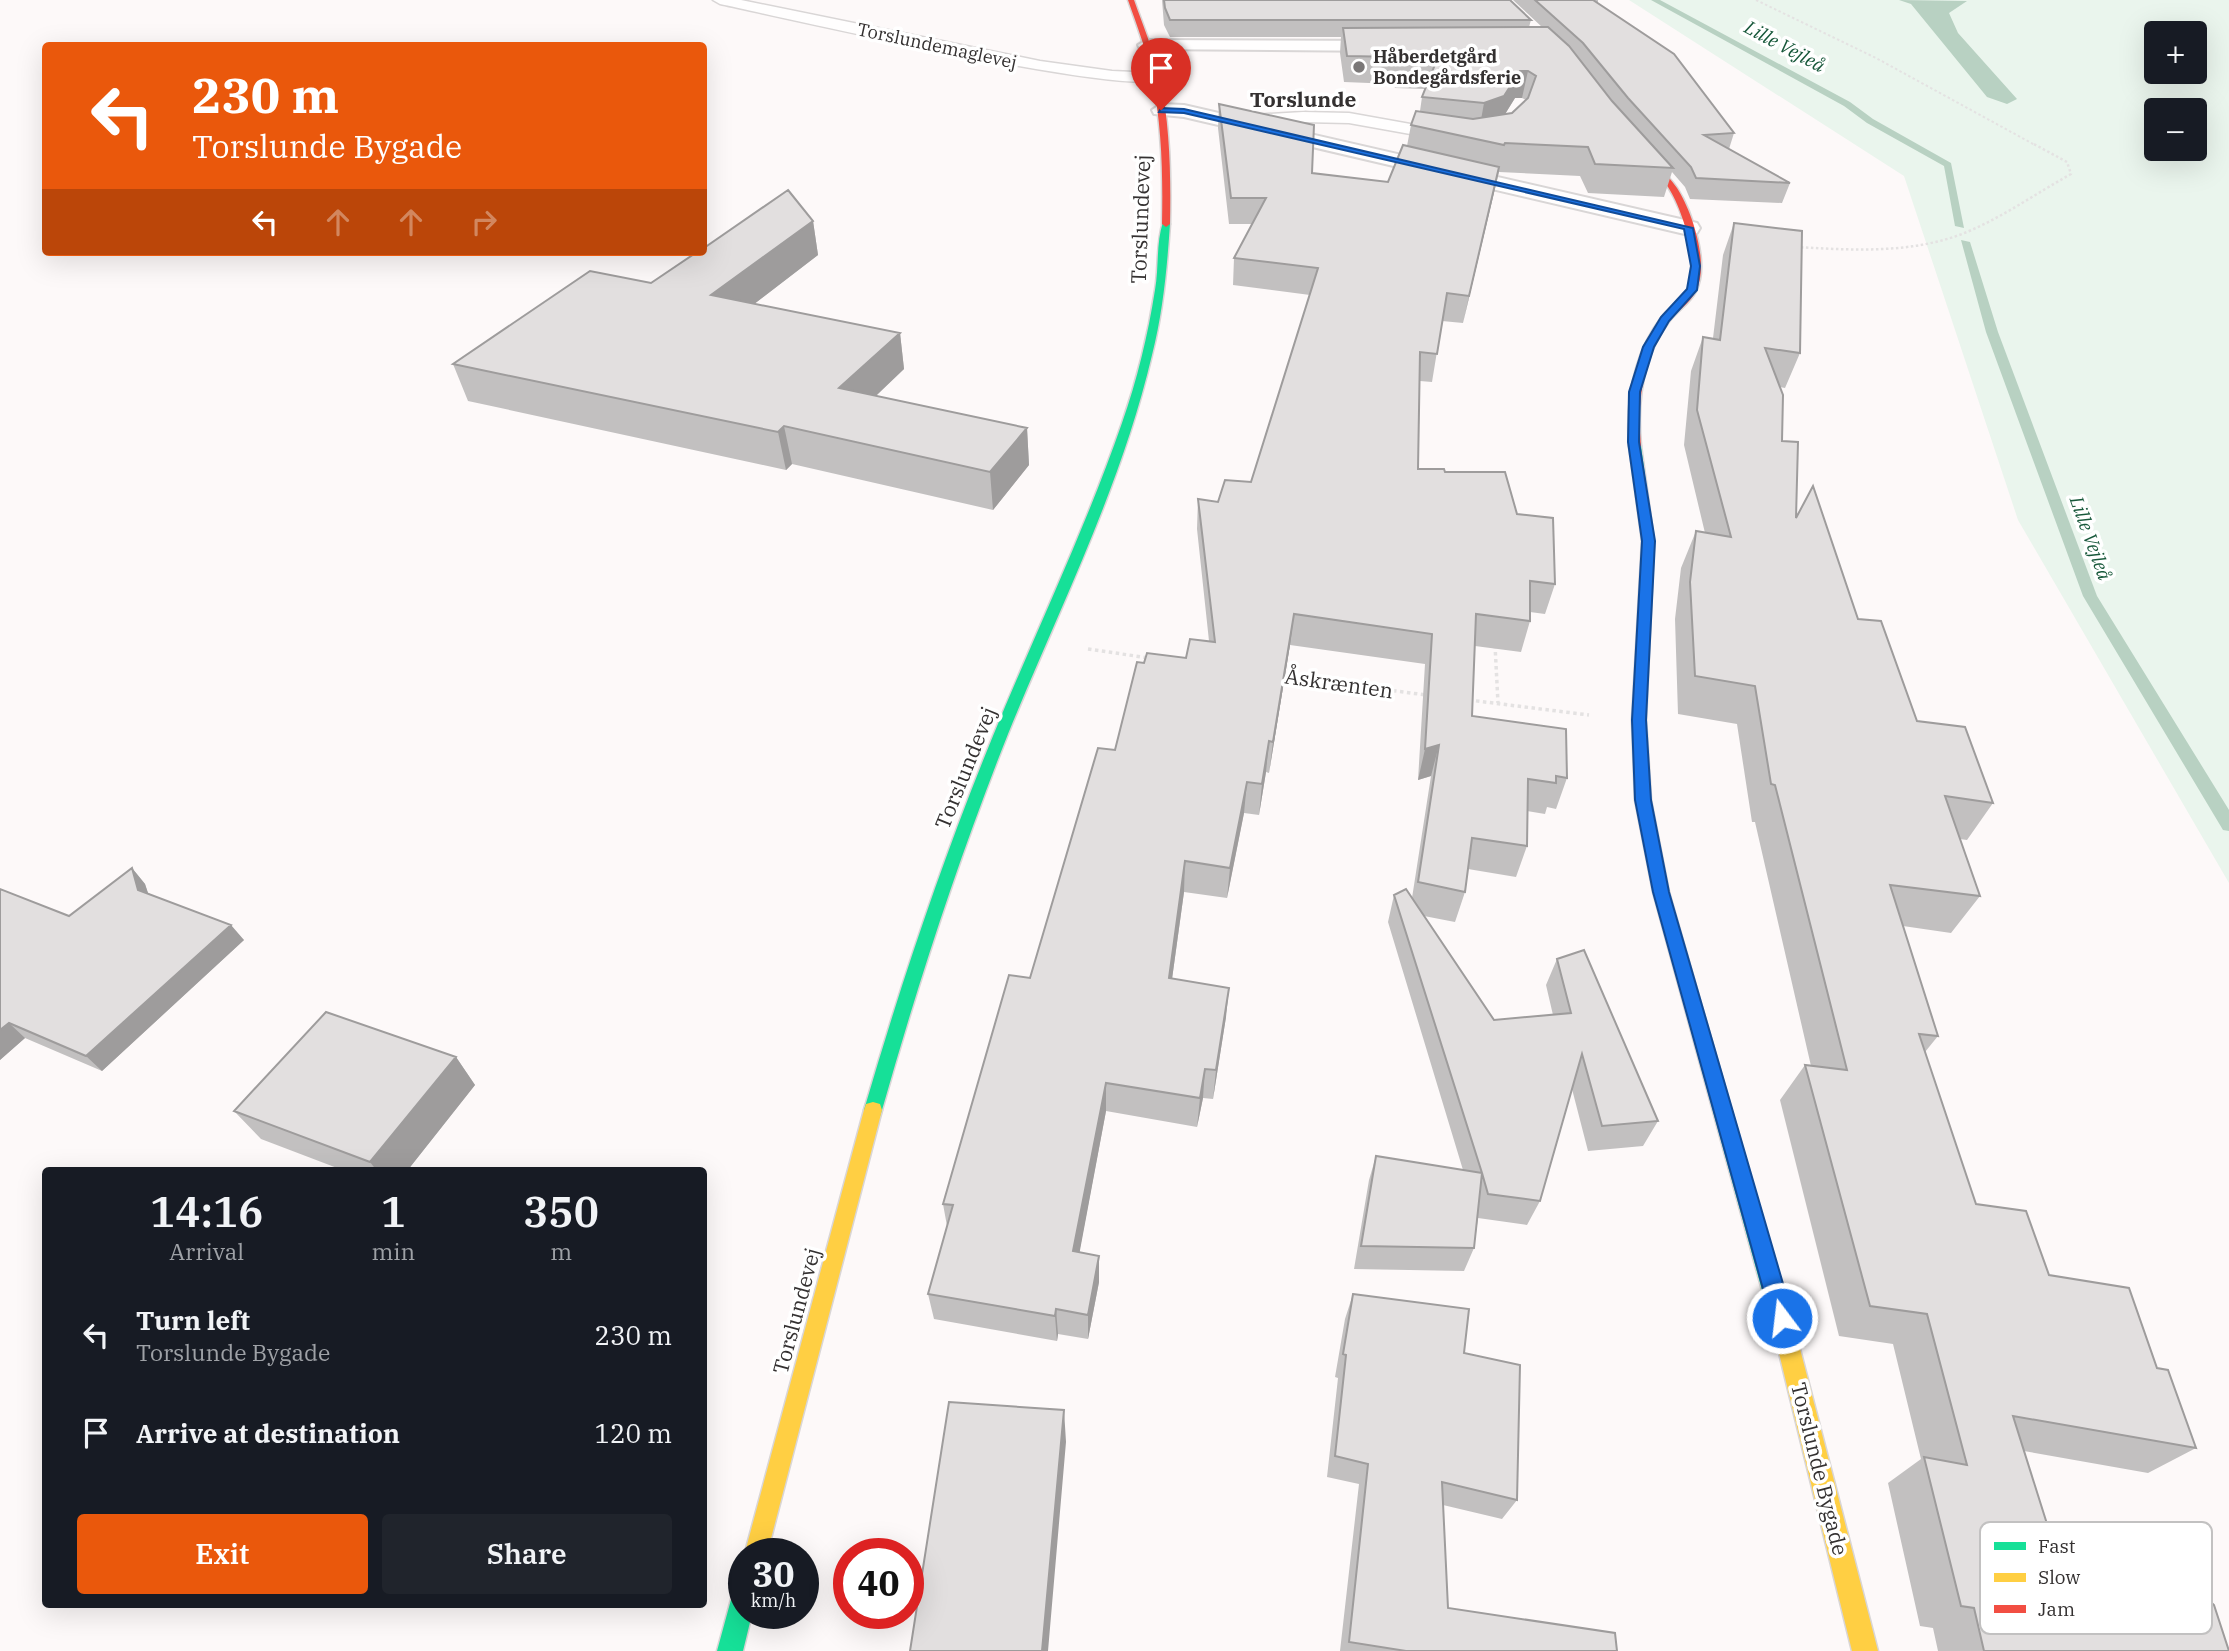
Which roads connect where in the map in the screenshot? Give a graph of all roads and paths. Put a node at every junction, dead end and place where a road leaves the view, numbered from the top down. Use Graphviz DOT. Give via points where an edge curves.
graph roads {
  1 [pos="720,0"];
  2 [pos="1131,0"];
  3 [pos="1756,0"];
  4 [pos="1146,45"];
  5 [pos="1405,46"];
  6 [pos="1156,78"];
  7 [pos="1161,110"];
  8 [pos="1229,122"];
  9 [pos="1623,133"];
  10 [pos="1474,138"];
  11 [pos="1689,228"];
  12 [pos="1789,247"];
  13 [pos="1494,640"];
  14 [pos="1040,643"];
  15 [pos="1151,658"];
  16 [pos="1276,675"];
  17 [pos="1435,696"];
  18 [pos="1460,699"];
  19 [pos="1498,704"];
  20 [pos="1639,720"];
  21 [pos="759,1538"];
  22 [pos="736,1629"];
  23 [pos="730,1651"];
  24 [pos="1865,1651"];
  1 -- 6 [label="lane, Torslundemaglevej" via="1028,64"];
  2 -- 4 [label="street, Torslundevej"];
  3 -- 12 [label="path" via="1877,58 2067,162 2071,174 1947,239 1857,251"];
  4 -- 5 [label="street"];
  4 -- 6 [label="street, Torslundevej"];
  6 -- 7 [label="street, Torslundevej"];
  7 -- 8 [label="street"];
  7 -- 14 [label="street, Torslundevej" via="1165,250 1147,352 1110,472"];
  8 -- 10 [label="lane" via="1349,118"];
  8 -- 11 [label="street"];
  9 -- 11 [label="street, Torslunde Bygade" via="1676,193"];
  11 -- 20 [label="street, Torslunde Bygade" via="1696,266 1692,290 1665,319 1648,347 1634,392 1634,442 1648,541"];
  13 -- 19 [label="path"];
  14 -- 15 [label="path"];
  14 -- 21 [label="street, Torslundevej" via="953,855 901,1009"];
  16 -- 17 [label="path, Åskrænten"];
  18 -- 19 [label="path"];
  19 -- 20 [label="path"];
  20 -- 24 [label="street, Torslunde Bygade" via="1643,800 1661,892 1775,1293"];
  22 -- 23 [label="street"];
}
